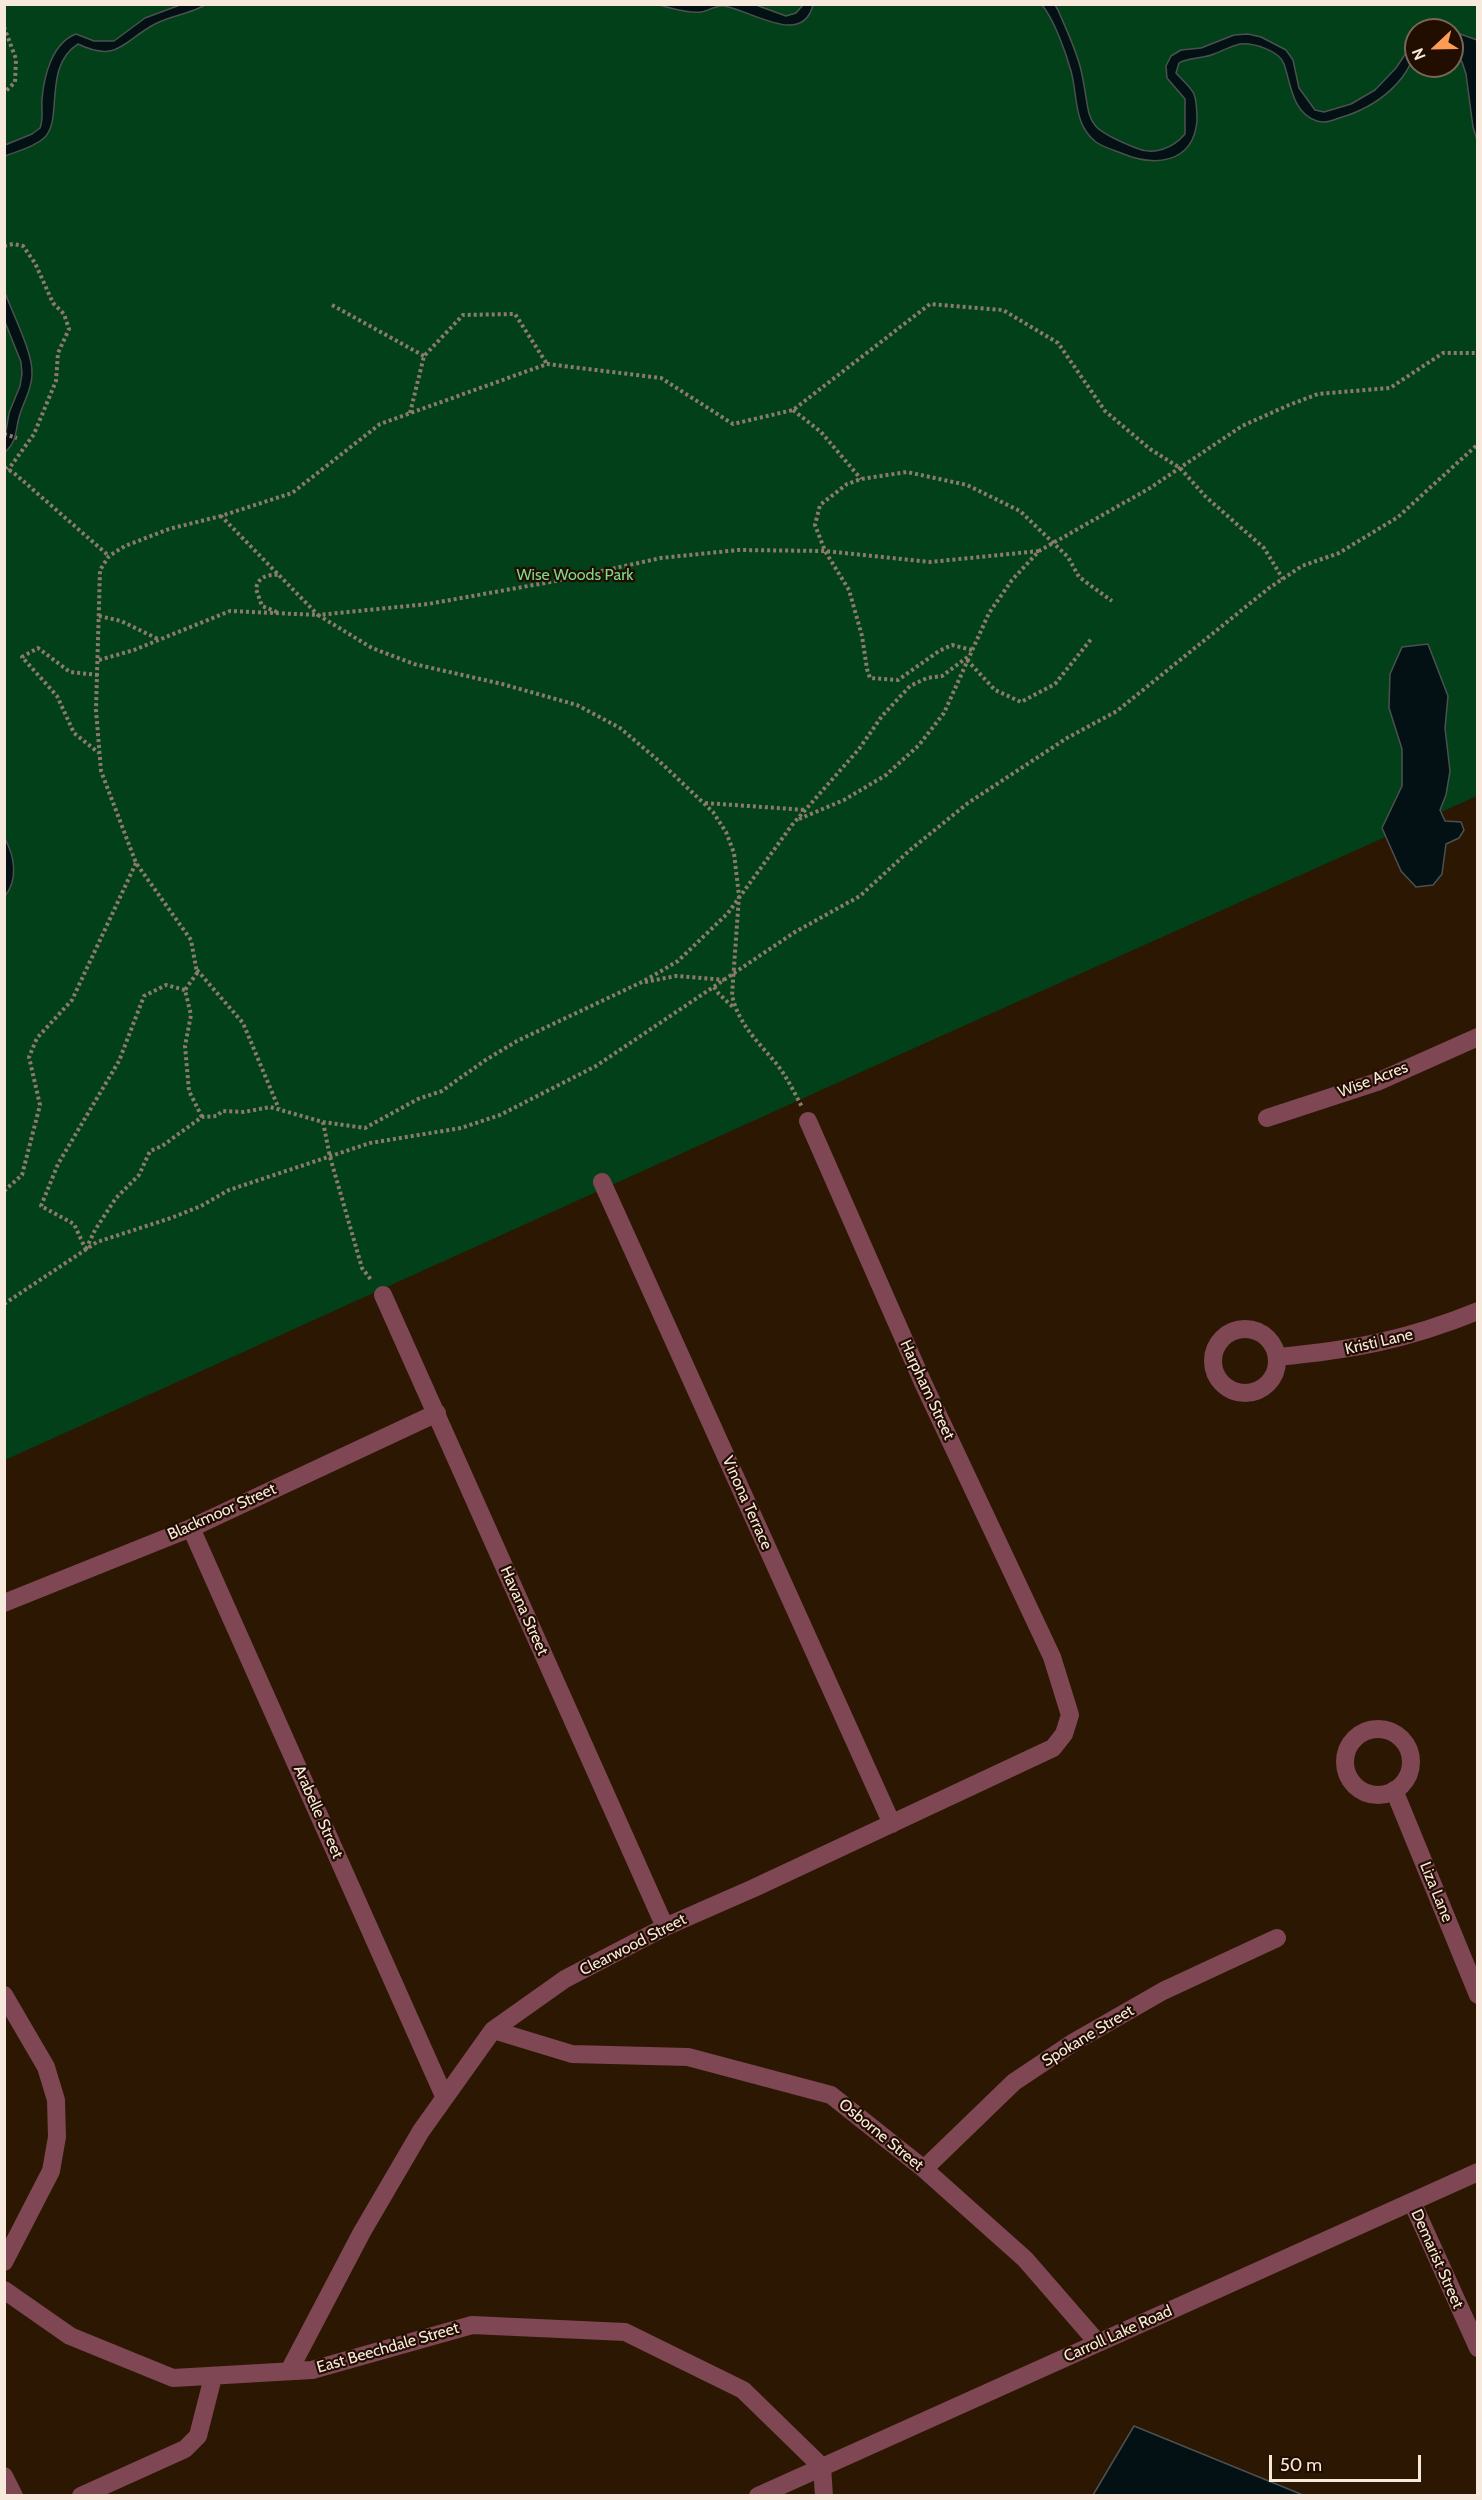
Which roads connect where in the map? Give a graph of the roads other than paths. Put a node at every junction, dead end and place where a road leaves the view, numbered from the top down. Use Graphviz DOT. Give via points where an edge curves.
graph roads {
  1 [pos="1478,1037"];
  2 [pos="1267,1118"];
  3 [pos="808,1121"];
  4 [pos="602,1182"];
  5 [pos="383,1295"];
  6 [pos="1478,1311"];
  7 [pos="1277,1357"];
  8 [pos="436,1413"];
  9 [pos="191,1528"];
  10 [pos="4,1603"];
  11 [pos="1052,1657"];
  12 [pos="1394,1790"];
  13 [pos="892,1824"];
  14 [pos="665,1927"];
  15 [pos="1277,1938"];
  16 [pos="4,1995"];
  17 [pos="1478,1995"];
  18 [pos="493,2030"];
  19 [pos="444,2096"];
  20 [pos="924,2169"];
  21 [pos="1478,2172"];
  22 [pos="1412,2202"];
  23 [pos="4,2262"];
  24 [pos="4,2290"];
  25 [pos="1098,2343"];
  26 [pos="1478,2348"];
  27 [pos="289,2372"];
  28 [pos="213,2377"];
  29 [pos="822,2467"];
  30 [pos="4,2476"];
  31 [pos="14,2496"];
  32 [pos="81,2496"];
  33 [pos="758,2496"];
  34 [pos="824,2496"];
  1 -- 2 [label="street, Wise Acres" via="1377,1082"];
  3 -- 11 [label="street, Harpham Street" via="924,1385"];
  4 -- 13 [label="street, Vinona Terrace"];
  5 -- 8 [label="street, Havana Street"];
  6 -- 7 [label="street, Kristi Lane" via="1387,1342 1338,1352"];
  8 -- 9 [label="street, Blackmoor Street"];
  8 -- 14 [label="street, Havana Street"];
  9 -- 10 [label="street, Blackmoor Street"];
  9 -- 19 [label="street, Arabelle Street"];
  11 -- 13 [label="street, Clearwood Street" via="1070,1715 1064,1734 1053,1748"];
  12 -- 17 [label="street, Liza Lane"];
  13 -- 14 [label="street, Clearwood Street"];
  14 -- 18 [label="street, Clearwood Street" via="565,1979"];
  15 -- 20 [label="street, Spokane Street" via="1163,1991 1074,2042 1014,2082"];
  16 -- 23 [label="street" via="46,2067 56,2100 57,2137 51,2171"];
  18 -- 19 [label="street, Clearwood Street"];
  18 -- 20 [label="street, Osborne Street" via="572,2054 688,2057 831,2095"];
  19 -- 27 [label="street, Clearwood Street" via="362,2232"];
  20 -- 25 [label="street, Osborne Street" via="1025,2259"];
  21 -- 22 [label="street, Carroll Lake Road"];
  22 -- 25 [label="street, Carroll Lake Road"];
  22 -- 26 [label="street, Demarist Street"];
  24 -- 28 [label="street, East Beechdale Street" via="70,2336 173,2378"];
  25 -- 29 [label="street, Carroll Lake Road"];
  27 -- 28 [label="street, East Beechdale Street"];
  27 -- 29 [label="street, East Beechdale Street" via="312,2370 472,2325 625,2332 743,2390"];
  28 -- 32 [label="street" via="198,2436 192,2442"];
  29 -- 33 [label="street, Carroll Lake Road"];
  29 -- 34 [label="street"];
  30 -- 31 [label="street"];
}
